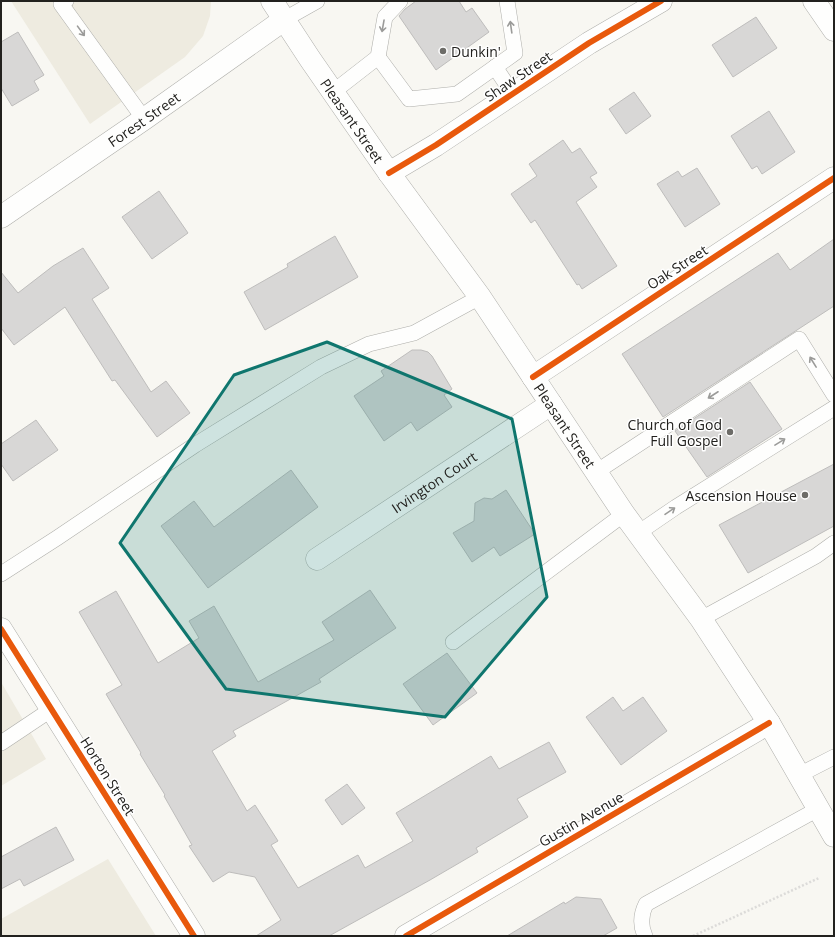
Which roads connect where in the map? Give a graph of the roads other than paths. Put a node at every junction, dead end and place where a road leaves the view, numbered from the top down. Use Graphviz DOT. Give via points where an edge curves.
graph roads {
  1 [pos="66,1"];
  2 [pos="272,1"];
  3 [pos="317,1"];
  4 [pos="400,1"];
  5 [pos="507,1"];
  6 [pos="661,1"];
  7 [pos="814,1"];
  8 [pos="285,19"];
  9 [pos="834,30"];
  10 [pos="378,57"];
  11 [pos="495,67"];
  12 [pos="333,92"];
  13 [pos="513,94"];
  14 [pos="144,119"];
  15 [pos="389,173"];
  16 [pos="834,178"];
  17 [pos="1,217"];
  18 [pos="480,297"];
  19 [pos="533,377"];
  20 [pos="834,395"];
  21 [pos="551,404"];
  22 [pos="834,408"];
  23 [pos="596,472"];
  24 [pos="624,514"];
  25 [pos="638,533"];
  26 [pos="834,543"];
  27 [pos="317,559"];
  28 [pos="1,574"];
  29 [pos="701,619"];
  30 [pos="1,628"];
  31 [pos="453,642"];
  32 [pos="52,709"];
  33 [pos="769,723"];
  34 [pos="1,743"];
  35 [pos="834,757"];
  36 [pos="799,775"];
  37 [pos="818,809"];
  38 [pos="834,836"];
  39 [pos="194,936"];
  40 [pos="406,936"];
  41 [pos="645,936"];
  1 -- 14 [label="lane, one-way" via="61,4"];
  2 -- 8 [label="main road, Pleasant Street"];
  3 -- 8 [label="lane"];
  4 -- 10 [label="lane, one-way" via="385,17"];
  11 -- 5 [label="lane, one-way" via="515,53"];
  6 -- 13 [label="main road, Shaw Street" via="589,43"];
  7 -- 9 [label="main road"];
  8 -- 12 [label="main road, Pleasant Street"];
  8 -- 14 [label="main road, Forest Street"];
  10 -- 11 [label="lane" via="409,99 457,94"];
  10 -- 12 [label="lane"];
  11 -- 13 [label="lane"];
  12 -- 15 [label="main road, Pleasant Street"];
  13 -- 15 [label="main road, Shaw Street"];
  14 -- 17 [label="main road, Forest Street"];
  15 -- 18 [label="main road, Pleasant Street"];
  16 -- 19 [label="main road, Oak Street"];
  18 -- 19 [label="main road, Pleasant Street"];
  18 -- 28 [label="lane" via="414,333 369,344 321,367 195,445"];
  19 -- 21 [label="main road, Pleasant Street"];
  20 -- 23 [label="lane, one-way" via="799,339"];
  21 -- 23 [label="main road, Pleasant Street"];
  21 -- 27 [label="main road, Irvington Court"];
  25 -- 22 [label="lane, one-way"];
  23 -- 24 [label="main road, Pleasant Street"];
  24 -- 25 [label="main road, Pleasant Street"];
  24 -- 31 [label="lane"];
  25 -- 29 [label="main road, Pleasant Street"];
  26 -- 29 [label="lane" via="816,556"];
  29 -- 33 [label="main road, Pleasant Street"];
  30 -- 32 [label="main road, Horton Street"];
  32 -- 34 [label="lane"];
  32 -- 39 [label="main road, Horton Street"];
  33 -- 36 [label="main road, Pleasant Street"];
  33 -- 40 [label="main road, Gustin Avenue"];
  35 -- 36 [label="lane"];
  36 -- 37 [label="main road, Pleasant Street"];
  37 -- 38 [label="main road, Pleasant Street"];
  37 -- 41 [label="lane" via="646,904 642,912 642,929"];
}
